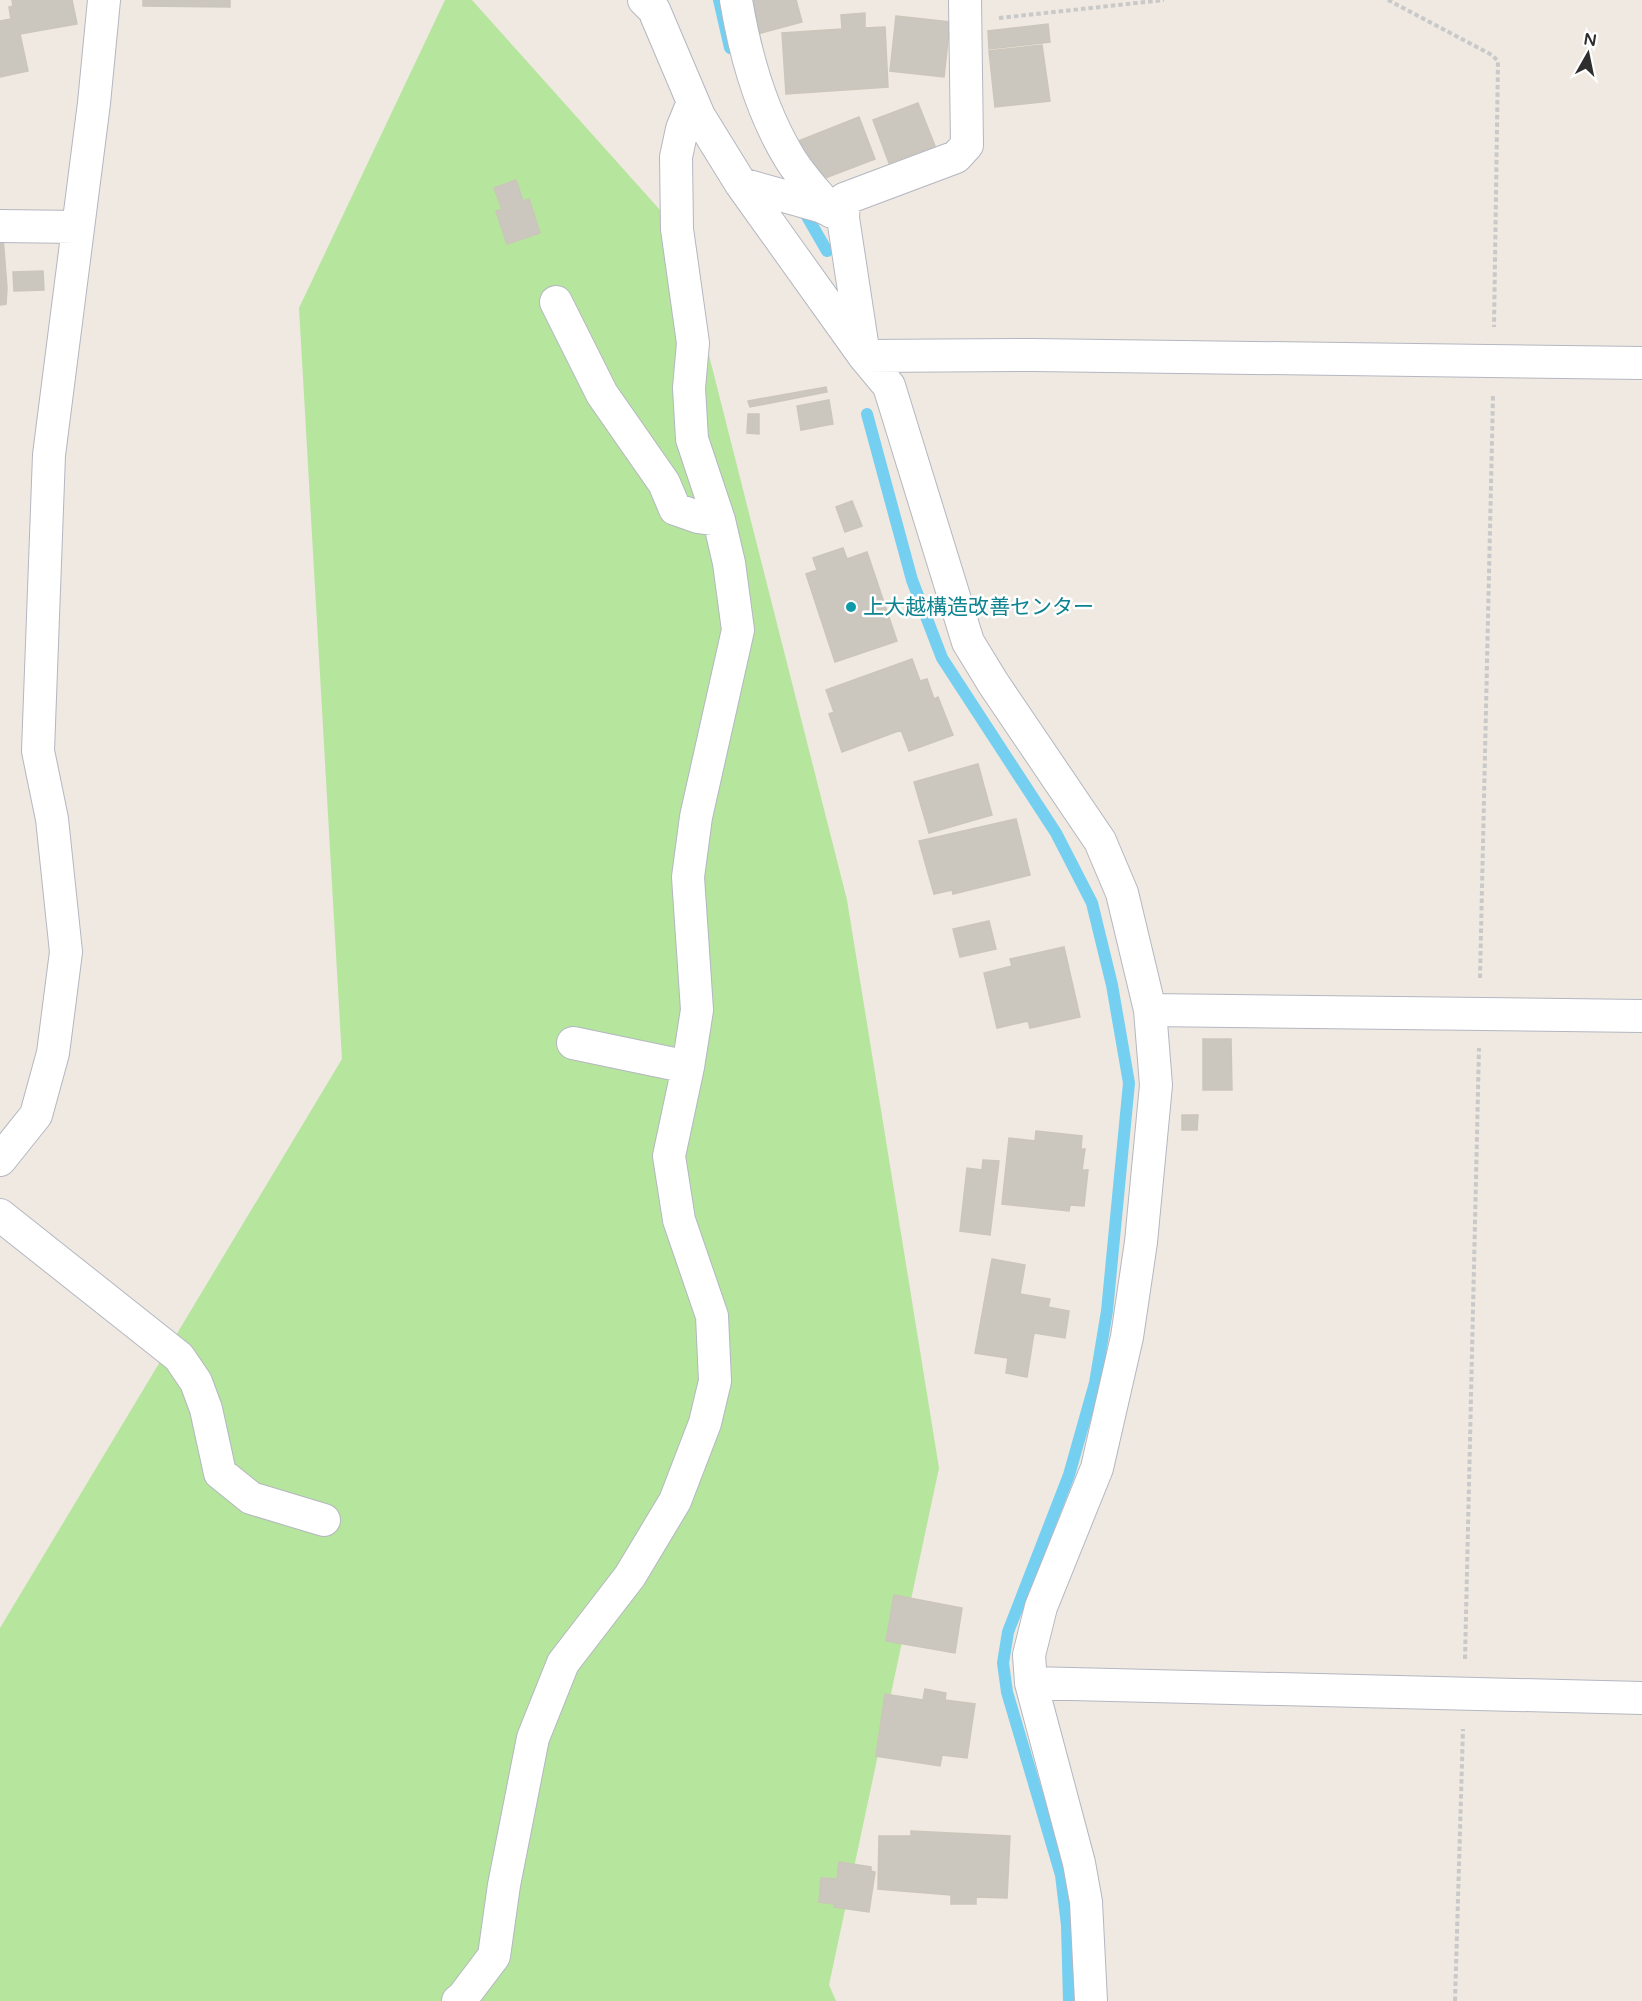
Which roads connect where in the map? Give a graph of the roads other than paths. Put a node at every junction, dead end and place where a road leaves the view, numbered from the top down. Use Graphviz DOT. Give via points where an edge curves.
graph roads {
  1 [pos="104,0"];
  2 [pos="644,0"];
  3 [pos="736,0"];
  4 [pos="965,11"];
  5 [pos="693,102"];
  6 [pos="741,184"];
  7 [pos="832,212"];
  8 [pos="0,226"];
  9 [pos="78,227"];
  10 [pos="556,302"];
  11 [pos="864,356"];
  12 [pos="1642,363"];
  13 [pos="719,520"];
  14 [pos="1150,1010"];
  15 [pos="1642,1016"];
  16 [pos="573,1043"];
  17 [pos="688,1067"];
  18 [pos="0,1160"];
  19 [pos="0,1215"];
  20 [pos="324,1520"];
  21 [pos="1031,1683"];
  22 [pos="1642,1698"];
  23 [pos="458,2001"];
  24 [pos="1091,2001"];
  1 -- 9 [label="street"];
  2 -- 5 [label="street" via="654,10"];
  3 -- 7 [label="street" via="748,62 772,123 789,158"];
  4 -- 7 [label="street" via="967,145 956,157 844,199"];
  5 -- 6 [label="street"];
  5 -- 13 [label="street" via="676,157 676,229 693,343 689,388 692,439"];
  6 -- 7 [label="street"];
  6 -- 11 [label="street"];
  7 -- 11 [label="street"];
  8 -- 9 [label="street"];
  9 -- 18 [label="street" via="49,454 39,751 52,819 66,952 53,1053 36,1115"];
  10 -- 13 [label="street" via="602,394 664,483 675,509"];
  11 -- 12 [label="street"];
  11 -- 14 [label="street" via="889,386 968,642 1100,841 1122,893"];
  13 -- 17 [label="street" via="738,630 696,817 688,876 697,1010"];
  14 -- 15 [label="street"];
  14 -- 21 [label="street" via="1156,1085 1141,1242 1127,1337 1097,1468 1041,1607 1029,1655"];
  16 -- 17 [label="street"];
  17 -- 23 [label="street" via="669,1156 679,1220 712,1316 715,1382 705,1423 675,1501 630,1576 563,1663 534,1738 494,1956"];
  19 -- 20 [label="street" via="179,1357 200,1391 220,1473 251,1498"];
  21 -- 22 [label="street"];
  21 -- 24 [label="street" via="1079,1863 1086,1902"];
}
